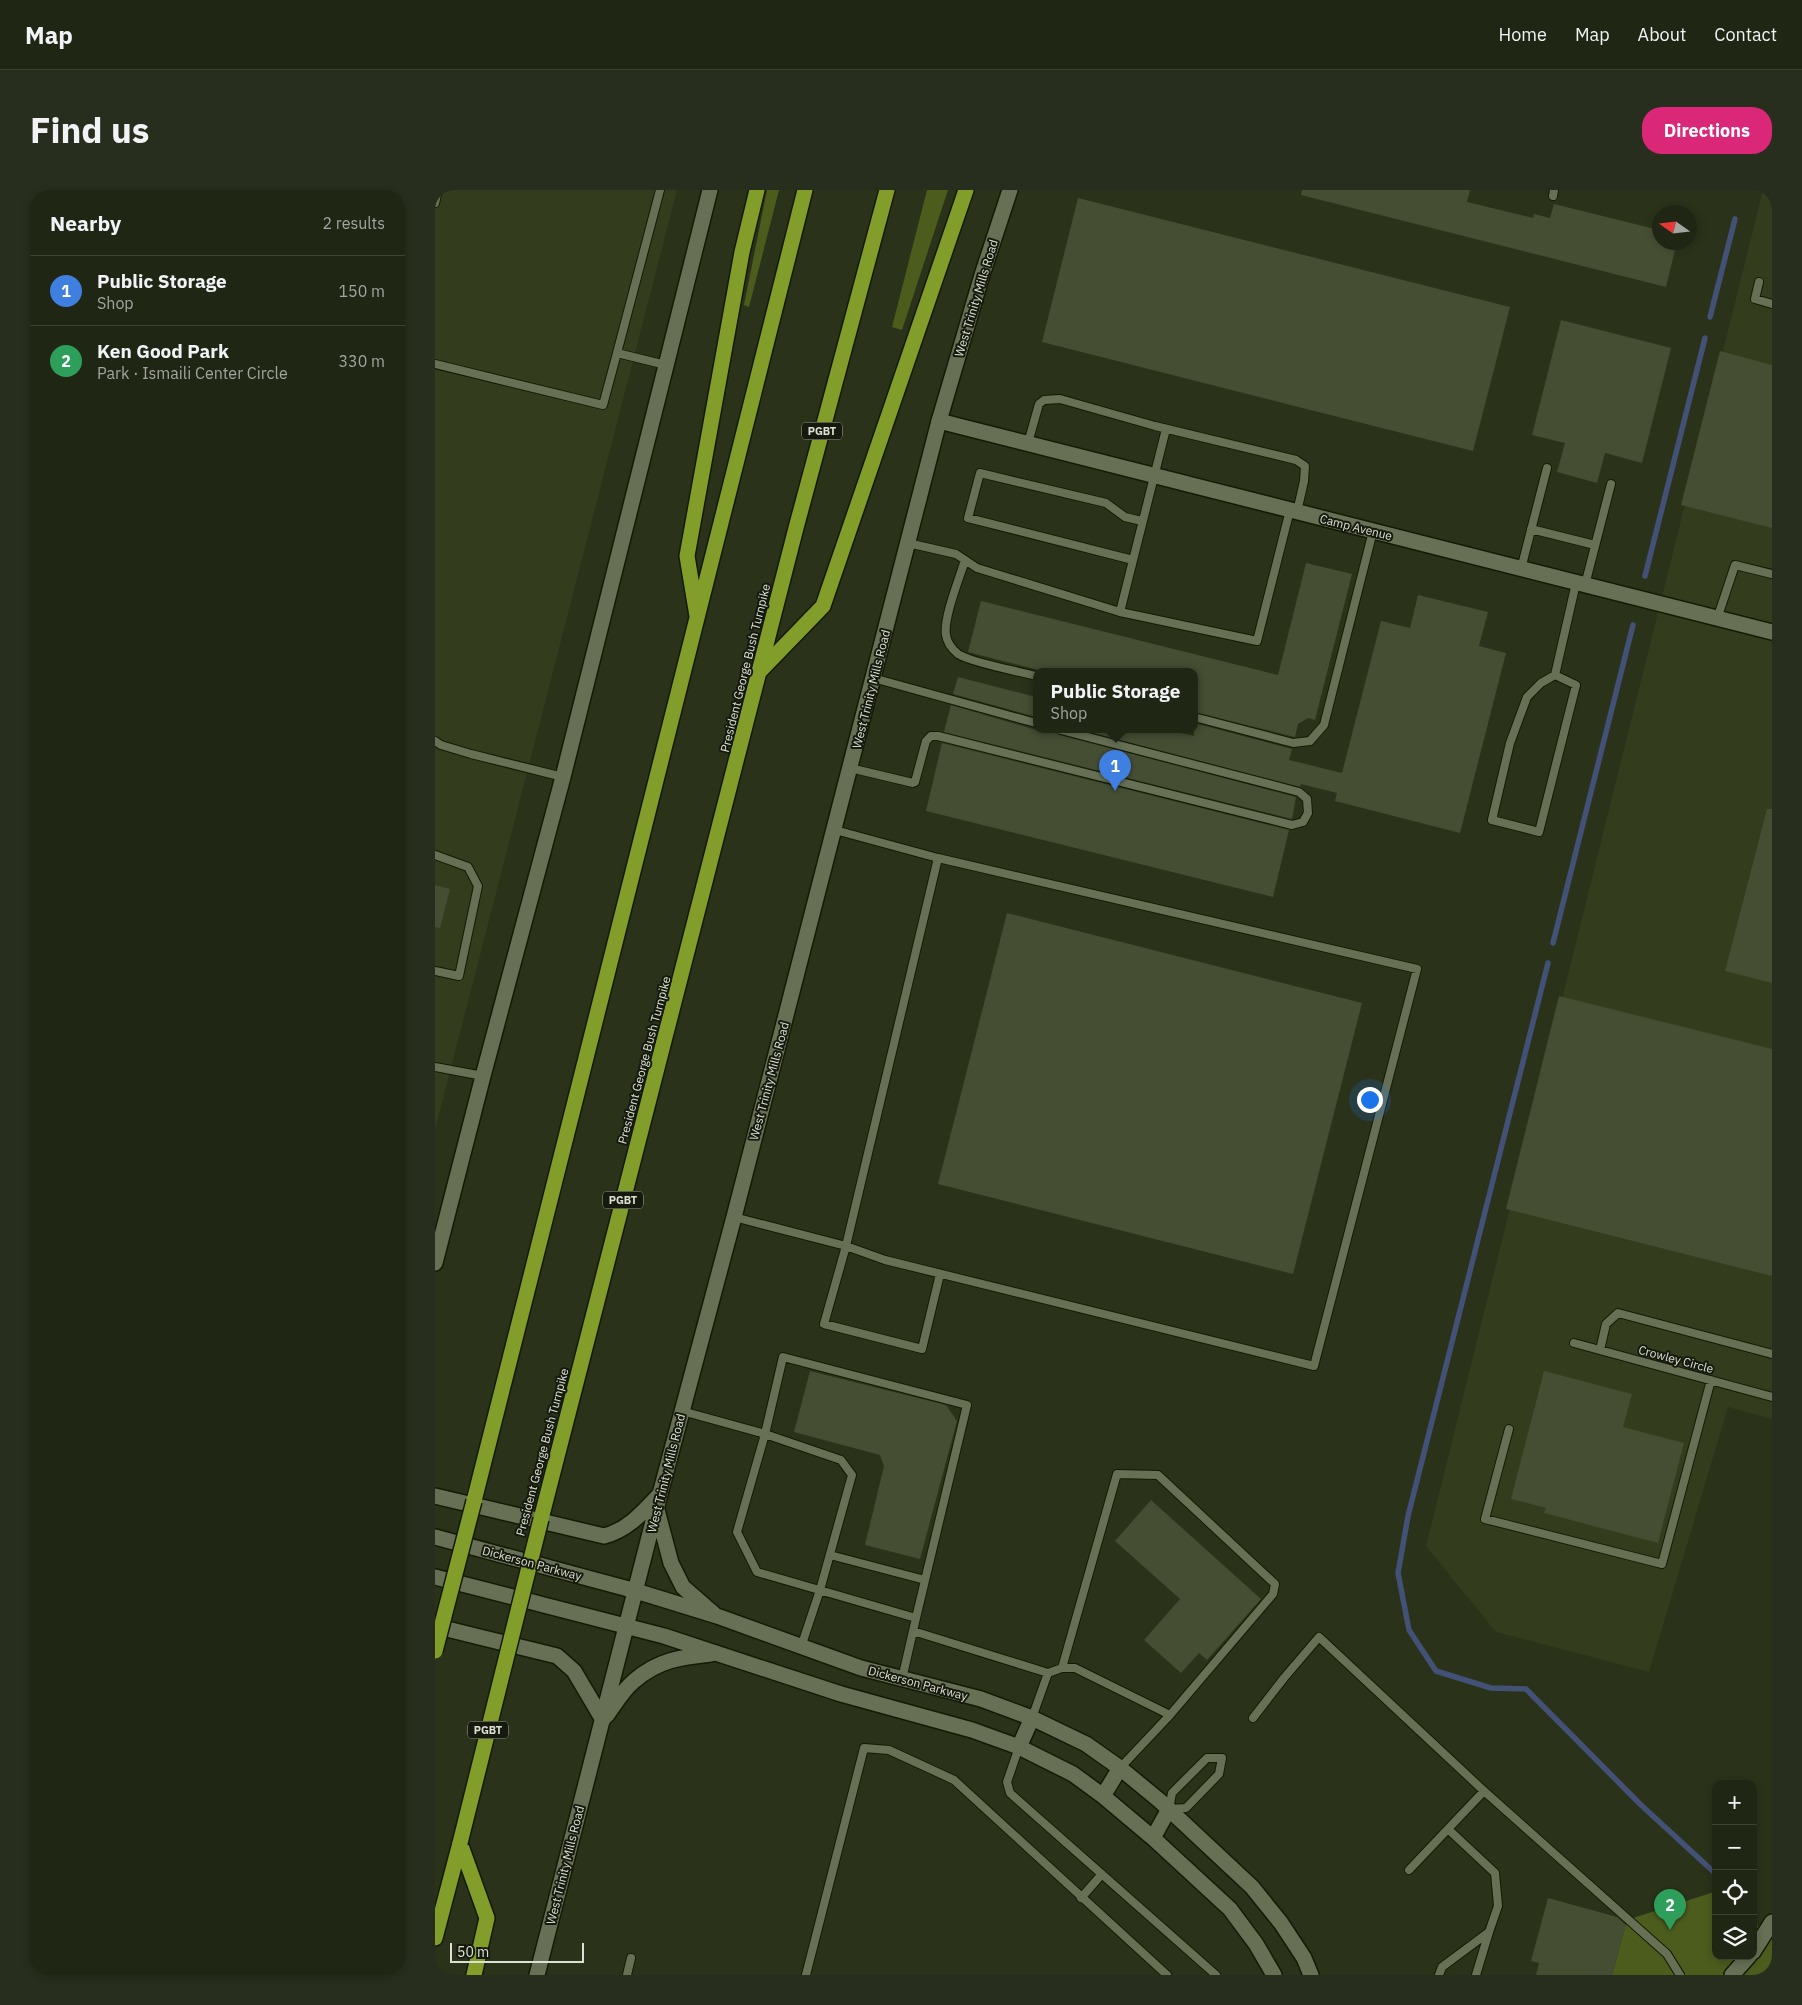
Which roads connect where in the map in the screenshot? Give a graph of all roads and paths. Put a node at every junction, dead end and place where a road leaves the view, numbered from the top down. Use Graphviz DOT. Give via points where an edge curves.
graph roads {
  1 [pos="438,190"];
  2 [pos="660,190"];
  3 [pos="710,190"];
  4 [pos="757,190"];
  5 [pos="805,190"];
  6 [pos="887,190"];
  7 [pos="966,190"];
  8 [pos="1010,190"];
  9 [pos="435,203"];
  10 [pos="1759,282"];
  11 [pos="1772,304"];
  12 [pos="617,352"];
  13 [pos="435,364"];
  14 [pos="666,365"];
  15 [pos="939,421"];
  16 [pos="1166,429"];
  17 [pos="1028,444"];
  18 [pos="1547,468"];
  19 [pos="1154,476"];
  20 [pos="1611,484"];
  21 [pos="1293,511"];
  22 [pos="1142,521"];
  23 [pos="1531,529"];
  24 [pos="1373,531"];
  25 [pos="908,542"];
  26 [pos="1595,545"];
  27 [pos="965,560"];
  28 [pos="1133,560"];
  29 [pos="1521,569"];
  30 [pos="1772,574"];
  31 [pos="1580,584"];
  32 [pos="1120,612"];
  33 [pos="1717,619"];
  34 [pos="698,622"];
  35 [pos="1772,632"];
  36 [pos="759,673"];
  37 [pos="1033,675"];
  38 [pos="1555,675"];
  39 [pos="873,678"];
  40 [pos="1198,718"];
  41 [pos="1033,722"];
  42 [pos="1073,733"];
  43 [pos="435,742"];
  44 [pos="850,768"];
  45 [pos="563,777"];
  46 [pos="835,830"];
  47 [pos="435,855"];
  48 [pos="938,858"];
  49 [pos="435,971"];
  50 [pos="435,1068"];
  51 [pos="483,1076"];
  52 [pos="734,1217"];
  53 [pos="846,1246"];
  54 [pos="435,1263"];
  55 [pos="940,1274"];
  56 [pos="1574,1343"];
  57 [pos="1600,1350"];
  58 [pos="1772,1354"];
  59 [pos="1711,1380"];
  60 [pos="1772,1397"];
  61 [pos="682,1411"];
  62 [pos="1509,1430"];
  63 [pos="765,1434"];
  64 [pos="435,1496"];
  65 [pos="659,1502"];
  66 [pos="435,1537"];
  67 [pos="830,1555"];
  68 [pos="435,1577"];
  69 [pos="925,1580"];
  70 [pos="820,1590"];
  71 [pos="636,1591"];
  72 [pos="717,1616"];
  73 [pos="916,1618"];
  74 [pos="435,1626"];
  75 [pos="627,1626"];
  76 [pos="913,1631"];
  77 [pos="801,1647"];
  78 [pos="435,1651"];
  79 [pos="716,1654"];
  80 [pos="1062,1668"];
  81 [pos="1048,1673"];
  82 [pos="902,1678"];
  83 [pos="1170,1715"];
  84 [pos="1032,1718"];
  85 [pos="1253,1718"];
  86 [pos="603,1720"];
  87 [pos="1019,1747"];
  88 [pos="1120,1768"];
  89 [pos="1484,1791"];
  90 [pos="1103,1796"];
  91 [pos="1169,1809"];
  92 [pos="1449,1830"];
  93 [pos="1153,1838"];
  94 [pos="460,1843"];
  95 [pos="1409,1870"];
  96 [pos="1102,1874"];
  97 [pos="1081,1898"];
  98 [pos="1772,1922"];
  99 [pos="1489,1932"];
  100 [pos="435,1938"];
  101 [pos="1757,1946"];
  102 [pos="631,1958"];
  103 [pos="1745,1960"];
  104 [pos="474,1975"];
  105 [pos="537,1975"];
  106 [pos="627,1975"];
  107 [pos="806,1975"];
  108 [pos="1167,1975"];
  109 [pos="1216,1975"];
  110 [pos="1274,1975"];
  111 [pos="1311,1975"];
  112 [pos="1439,1975"];
  113 [pos="1476,1975"];
  114 [pos="1680,1975"];
  115 [pos="1732,1975"];
  1 -- 9 [label="lane"];
  2 -- 12 [label="lane"];
  3 -- 14 [label="main road"];
  4 -- 34 [label="highway" via="742,252 687,556"];
  5 -- 34 [label="highway"];
  6 -- 36 [label="highway, President George Bush Turnpike / PGBT"];
  7 -- 36 [label="highway" via="823,606"];
  8 -- 15 [label="main road, West Trinity Mills Road"];
  10 -- 11 [label="lane" via="1755,300"];
  12 -- 13 [label="lane" via="603,405"];
  12 -- 14 [label="lane"];
  14 -- 45 [label="main road"];
  15 -- 17 [label="main road, Camp Avenue"];
  15 -- 25 [label="main road, West Trinity Mills Road"];
  16 -- 17 [label="lane" via="1059,399 1044,400 1039,404"];
  16 -- 19 [label="lane"];
  16 -- 21 [label="lane" via="1296,460 1305,466 1304,480"];
  17 -- 19 [label="main road, Camp Avenue"];
  18 -- 23 [label="lane"];
  19 -- 21 [label="main road, Camp Avenue"];
  19 -- 22 [label="lane"];
  20 -- 26 [label="lane"];
  21 -- 24 [label="main road, Camp Avenue"];
  21 -- 32 [label="lane" via="1257,641"];
  22 -- 28 [label="lane"];
  22 -- 28 [label="lane" via="1125,517 1106,503 980,474 968,518"];
  23 -- 26 [label="lane"];
  23 -- 29 [label="lane"];
  24 -- 29 [label="main road, Camp Avenue"];
  24 -- 40 [label="lane" via="1324,725 1311,741 1293,743"];
  25 -- 27 [label="lane" via="956,554"];
  25 -- 39 [label="main road, West Trinity Mills Road"];
  26 -- 31 [label="lane"];
  27 -- 32 [label="lane" via="977,568"];
  27 -- 37 [label="lane" via="947,621 946,634 950,646 959,654 977,661"];
  28 -- 32 [label="lane"];
  29 -- 31 [label="main road, Camp Avenue"];
  30 -- 33 [label="lane" via="1735,565"];
  31 -- 33 [label="main road, Camp Avenue"];
  31 -- 38 [label="lane"];
  33 -- 35 [label="main road, Camp Avenue"];
  34 -- 78 [label="highway, bridge"];
  36 -- 94 [label="highway, President George Bush Turnpike / PGBT, bridge" via="515,1616"];
  38 -- 38 [label="lane" via="1527,697 1510,743 1492,820 1539,832 1575,685"];
  39 -- 41 [label="lane"];
  39 -- 44 [label="main road, West Trinity Mills Road"];
  42 -- 44 [label="lane" via="1299,792 1307,799 1308,813 1303,822 1292,824 938,736 931,736 926,741 913,783"];
  43 -- 45 [label="lane"];
  44 -- 46 [label="main road, West Trinity Mills Road"];
  45 -- 51 [label="main road"];
  46 -- 48 [label="lane"];
  46 -- 52 [label="main road, West Trinity Mills Road"];
  47 -- 49 [label="lane" via="467,867 478,886 459,976"];
  48 -- 53 [label="lane"];
  48 -- 55 [label="lane" via="1417,969 1314,1366"];
  50 -- 51 [label="lane"];
  51 -- 54 [label="main road"];
  52 -- 53 [label="lane"];
  52 -- 61 [label="main road, West Trinity Mills Road"];
  53 -- 55 [label="lane"];
  53 -- 55 [label="lane" via="824,1324 922,1349"];
  56 -- 57 [label="lane, Crowley Circle"];
  57 -- 58 [label="lane" via="1606,1324 1618,1313"];
  57 -- 59 [label="lane, Crowley Circle"];
  59 -- 60 [label="lane, Crowley Circle"];
  59 -- 62 [label="lane" via="1662,1564 1485,1519"];
  61 -- 63 [label="lane"];
  61 -- 65 [label="main road, West Trinity Mills Road"];
  63 -- 67 [label="lane" via="841,1460 852,1475"];
  63 -- 69 [label="lane" via="783,1357 967,1405"];
  63 -- 70 [label="lane" via="737,1532 757,1572"];
  64 -- 65 [label="main road" via="604,1536 627,1526"];
  65 -- 71 [label="main road, West Trinity Mills Road"];
  65 -- 72 [label="main road" via="671,1563 683,1587"];
  66 -- 71 [label="main road, Dickerson Parkway"];
  67 -- 69 [label="lane"];
  67 -- 70 [label="lane"];
  68 -- 75 [label="main road"];
  69 -- 73 [label="lane"];
  70 -- 73 [label="lane"];
  70 -- 77 [label="lane"];
  71 -- 72 [label="main road, Dickerson Parkway"];
  71 -- 75 [label="main road, West Trinity Mills Road"];
  72 -- 77 [label="main road, Dickerson Parkway"];
  73 -- 76 [label="lane"];
  74 -- 86 [label="main road" via="557,1656 575,1671"];
  75 -- 79 [label="main road"];
  75 -- 86 [label="main road, West Trinity Mills Road"];
  76 -- 81 [label="lane"];
  76 -- 82 [label="lane"];
  77 -- 82 [label="main road, Dickerson Parkway"];
  79 -- 86 [label="main road" via="660,1663 633,1682"];
  79 -- 87 [label="main road"];
  80 -- 81 [label="lane"];
  80 -- 83 [label="lane" via="1075,1668"];
  80 -- 83 [label="lane" via="1117,1474 1158,1475 1275,1584 1273,1594"];
  81 -- 84 [label="lane"];
  82 -- 84 [label="main road, Dickerson Parkway" via="981,1699"];
  83 -- 88 [label="lane"];
  84 -- 87 [label="main road"];
  84 -- 88 [label="main road, Dickerson Parkway" via="1086,1744"];
  85 -- 89 [label="lane" via="1319,1637"];
  86 -- 105 [label="main road, West Trinity Mills Road"];
  87 -- 90 [label="main road" via="1073,1774"];
  87 -- 96 [label="lane" via="1007,1782 1010,1793"];
  88 -- 90 [label="main road"];
  88 -- 91 [label="main road, Dickerson Parkway"];
  89 -- 92 [label="lane"];
  89 -- 114 [label="lane" via="1667,1954"];
  90 -- 93 [label="main road"];
  91 -- 91 [label="lane" via="1186,1808 1219,1774 1222,1758 1207,1758 1172,1793"];
  91 -- 93 [label="main road"];
  91 -- 111 [label="main road, Dickerson Parkway" via="1252,1887 1281,1923"];
  92 -- 95 [label="lane"];
  92 -- 99 [label="lane" via="1495,1873 1498,1906"];
  93 -- 110 [label="main road" via="1230,1909"];
  94 -- 100 [label="highway, President George Bush Turnpike / PGBT"];
  94 -- 104 [label="highway" via="487,1918"];
  96 -- 97 [label="lane"];
  96 -- 109 [label="lane"];
  97 -- 107 [label="lane" via="954,1780 889,1750 864,1748"];
  97 -- 108 [label="lane"];
  98 -- 101 [label="main road"];
  99 -- 112 [label="lane" via="1441,1967"];
  99 -- 113 [label="lane"];
  102 -- 106 [label="lane"];
  103 -- 115 [label="main road"];
}
